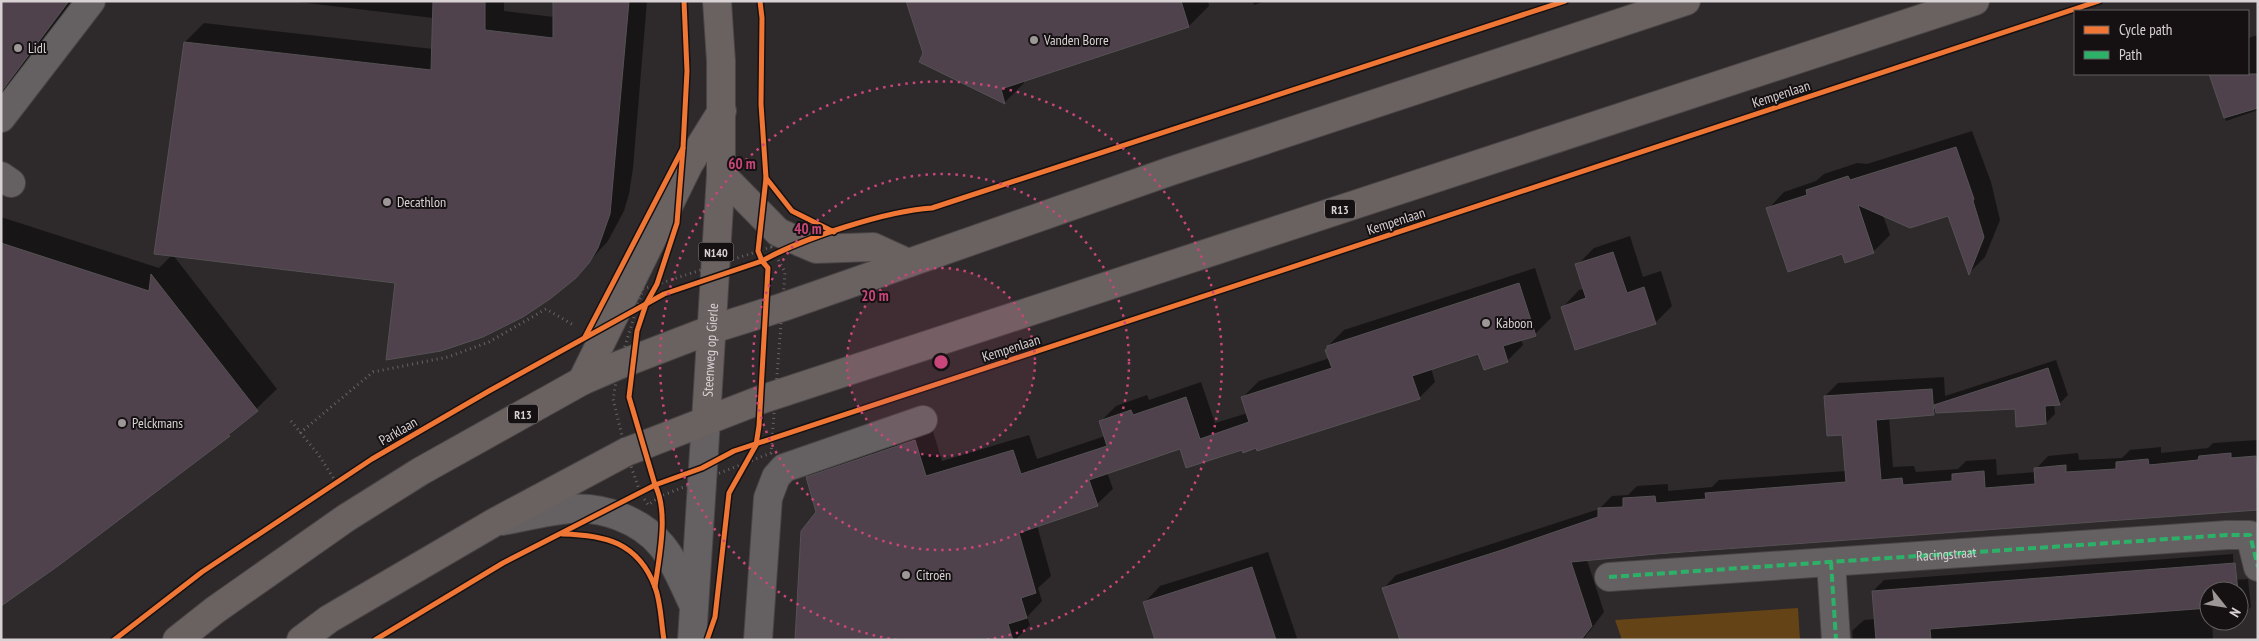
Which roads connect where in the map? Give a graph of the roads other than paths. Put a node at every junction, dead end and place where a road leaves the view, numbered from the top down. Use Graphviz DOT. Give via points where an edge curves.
graph roads {
  1 [pos="91,1"];
  2 [pos="717,1"];
  3 [pos="1686,1"];
  4 [pos="1975,1"];
  5 [pos="722,111"];
  6 [pos="1,118"];
  7 [pos="721,174"];
  8 [pos="908,263"];
  9 [pos="710,330"];
  10 [pos="582,381"];
  11 [pos="706,420"];
  12 [pos="923,420"];
  13 [pos="495,522"];
  14 [pos="1830,562"];
  15 [pos="2258,566"];
  16 [pos="1609,577"];
  17 [pos="694,606"];
  18 [pos="177,640"];
  19 [pos="300,640"];
  20 [pos="692,640"];
  21 [pos="758,640"];
  22 [pos="1836,640"];
  1 -- 6 [label="street"];
  2 -- 5 [label="main road, Steenweg op Gierle / N140"];
  3 -- 8 [label="main road, R13" via="1170,170"];
  4 -- 11 [label="main road, Kempenlaan / R13" via="776,394"];
  5 -- 7 [label="main road, Steenweg op Gierle / N140"];
  5 -- 10 [label="main road" via="688,164"];
  7 -- 8 [label="main road" via="778,232 802,244 816,248 873,247"];
  7 -- 9 [label="main road, Steenweg op Gierle / N140"];
  8 -- 9 [label="main road, R13"];
  9 -- 10 [label="main road, R13"];
  9 -- 11 [label="main road, Steenweg op Gierle / N140"];
  10 -- 18 [label="main road, R13" via="420,471 346,518"];
  11 -- 13 [label="main road, R13" via="626,452"];
  11 -- 17 [label="street, Steenweg op Gierle"];
  12 -- 21 [label="street" via="784,468 776,477 768,498"];
  13 -- 17 [label="street" via="570,509 604,511 638,525 661,544 670,557"];
  13 -- 19 [label="main road, R13" via="329,619"];
  14 -- 15 [label="street, Racingstraat" via="2250,535"];
  14 -- 16 [label="street, Racingstraat"];
  14 -- 22 [label="street"];
  17 -- 20 [label="street, Steenweg op Gierle"];
}
